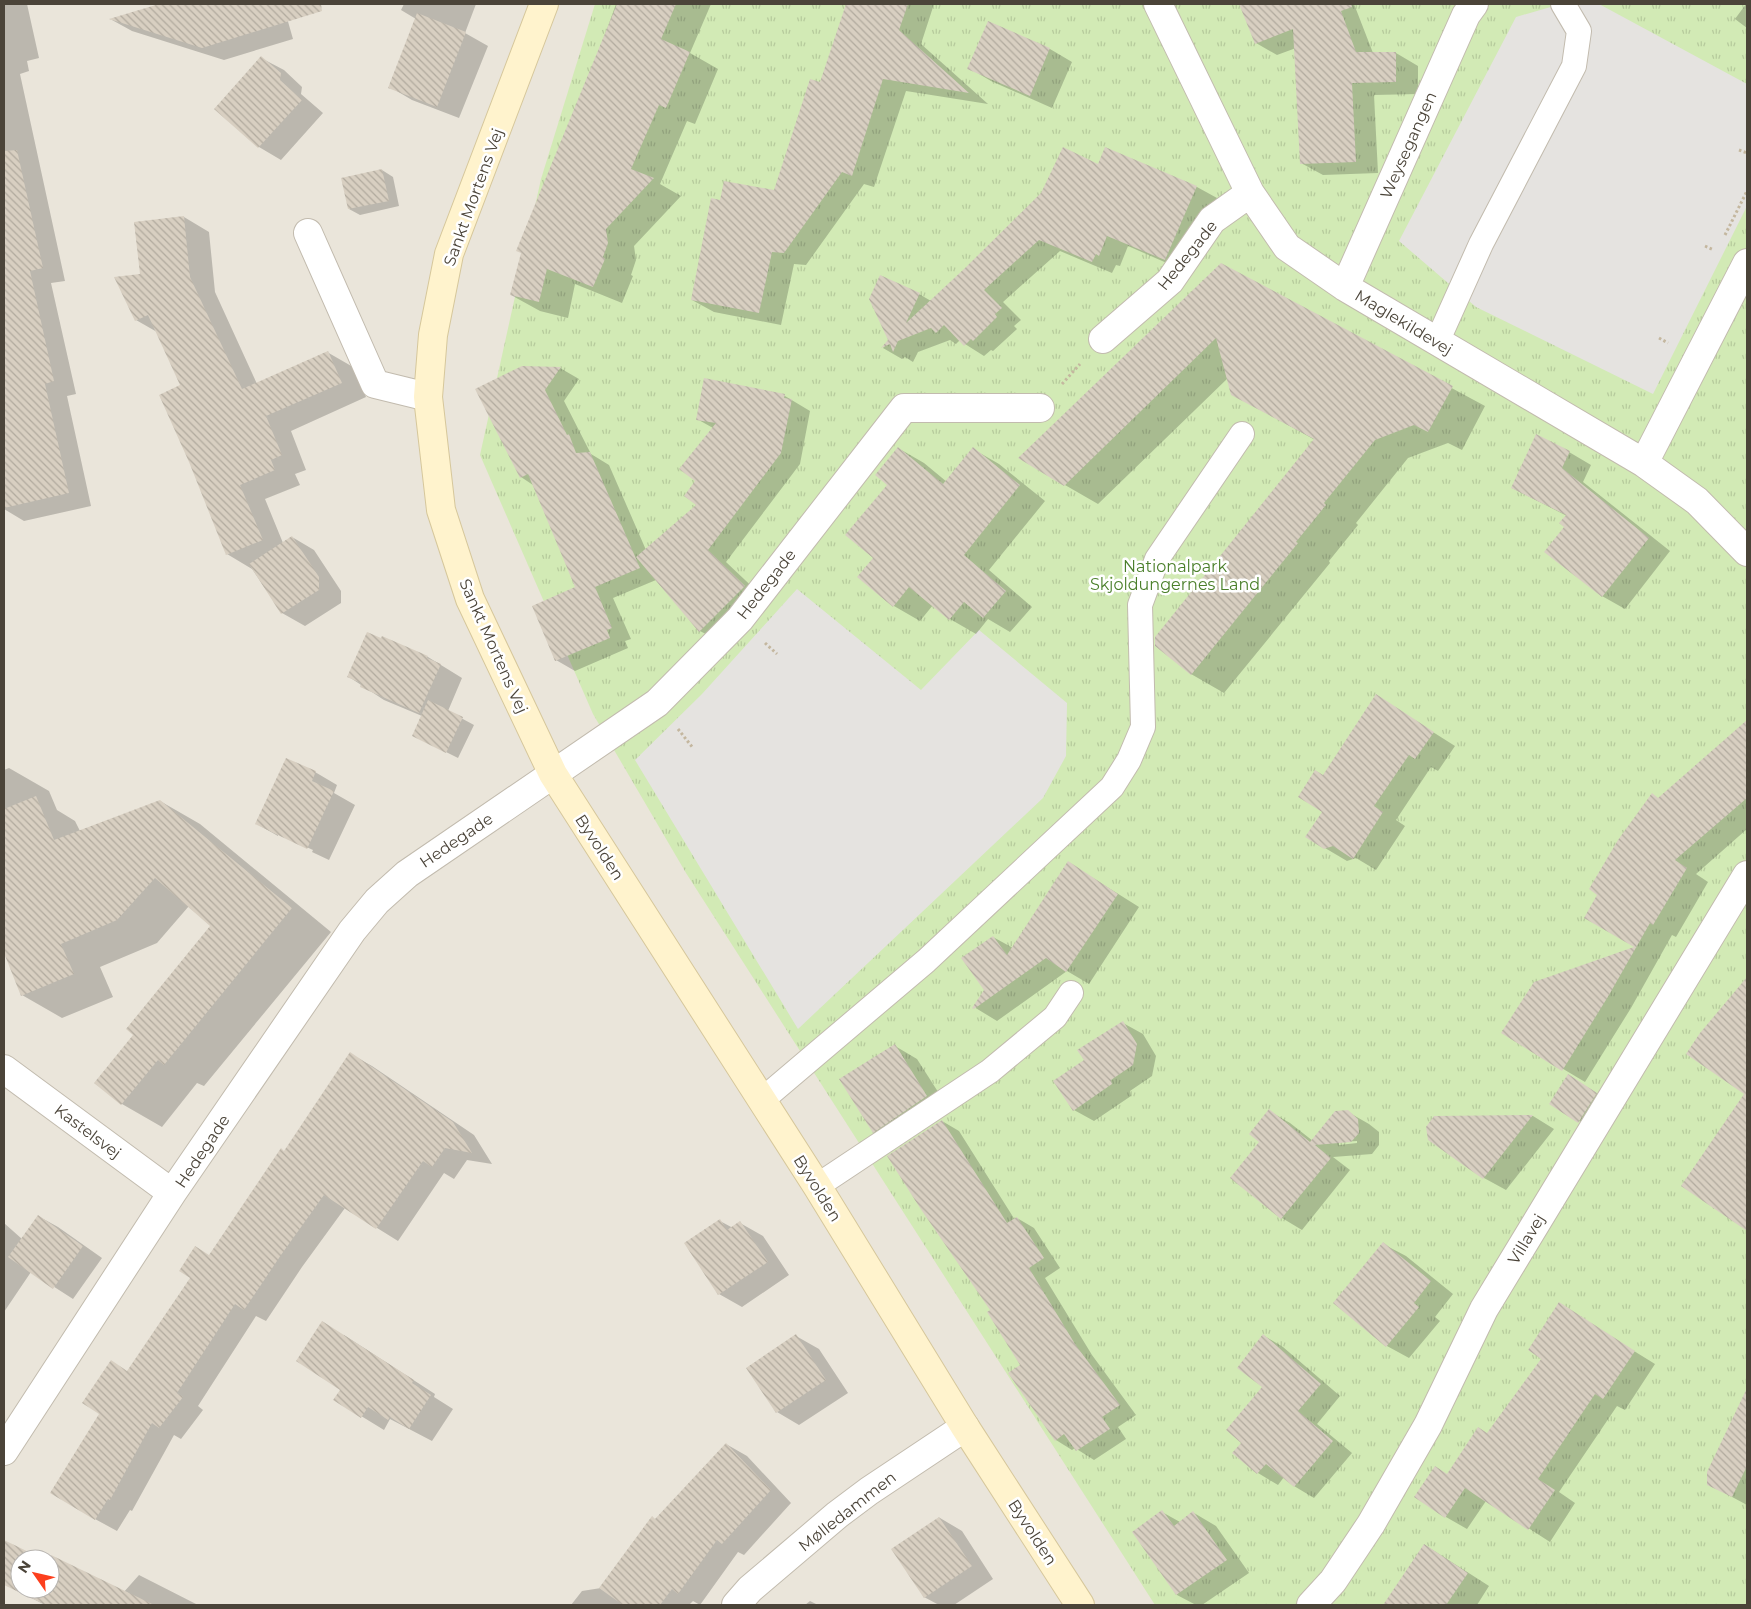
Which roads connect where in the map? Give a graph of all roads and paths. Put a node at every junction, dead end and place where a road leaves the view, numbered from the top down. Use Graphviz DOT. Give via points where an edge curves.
graph roads {
  1 [pos="544,4"];
  2 [pos="1158,4"];
  3 [pos="1474,4"];
  4 [pos="1564,4"];
  5 [pos="1739,150"];
  6 [pos="1747,153"];
  7 [pos="1747,191"];
  8 [pos="1250,193"];
  9 [pos="308,232"];
  10 [pos="1721,243"];
  11 [pos="1705,246"];
  12 [pos="1714,258"];
  13 [pos="1747,263"];
  14 [pos="1345,287"];
  15 [pos="1103,339"];
  16 [pos="1437,342"];
  17 [pos="428,397"];
  18 [pos="1040,408"];
  19 [pos="1242,434"];
  20 [pos="1644,463"];
  21 [pos="1747,552"];
  22 [pos="553,774"];
  23 [pos="1747,875"];
  24 [pos="1071,993"];
  25 [pos="4,1069"];
  26 [pos="762,1100"];
  27 [pos="817,1186"];
  28 [pos="172,1193"];
  29 [pos="965,1427"];
  30 [pos="4,1451"];
  31 [pos="736,1605"];
  32 [pos="1080,1605"];
  33 [pos="1311,1605"];
  1 -- 17 [label="main road, Sankt Mortens Vej" via="449,254 432,335"];
  2 -- 8 [label="street, Maglekildevej"];
  3 -- 14 [label="street, Weysegangen" via="1466,15"];
  4 -- 16 [label="lane" via="1579,31 1574,66 1481,244"];
  5 -- 6 [label="path"];
  7 -- 10 [label="path"];
  8 -- 14 [label="street, Maglekildevej" via="1288,247"];
  8 -- 15 [label="street, Hedegade" via="1212,220 1170,281"];
  9 -- 17 [label="street" via="375,384"];
  11 -- 12 [label="path" via="1717,252"];
  13 -- 20 [label="street"];
  14 -- 16 [label="street, Maglekildevej"];
  15 -- 18 [label="path"];
  16 -- 20 [label="street, Maglekildevej"];
  17 -- 22 [label="main road, Sankt Mortens Vej" via="441,510 470,599"];
  18 -- 22 [label="street, Hedegade" via="904,408 740,619 657,703"];
  19 -- 26 [label="lane" via="1157,559 1150,577 1140,605 1143,727 1112,787 926,961"];
  20 -- 21 [label="street, Maglekildevej" via="1697,501"];
  22 -- 26 [label="main road, Byvolden"];
  22 -- 28 [label="street, Hedegade" via="407,874 377,901 352,931"];
  23 -- 33 [label="street, Villavej" via="1484,1309 1428,1425 1371,1524 1333,1581"];
  24 -- 27 [label="lane" via="1056,1017 990,1071"];
  25 -- 28 [label="street, Kastelsvej"];
  26 -- 27 [label="main road, Byvolden"];
  27 -- 29 [label="main road, Byvolden"];
  28 -- 30 [label="street, Hedegade"];
  29 -- 31 [label="street, Mølledammen" via="837,1515"];
  29 -- 32 [label="main road, Byvolden"];
}
